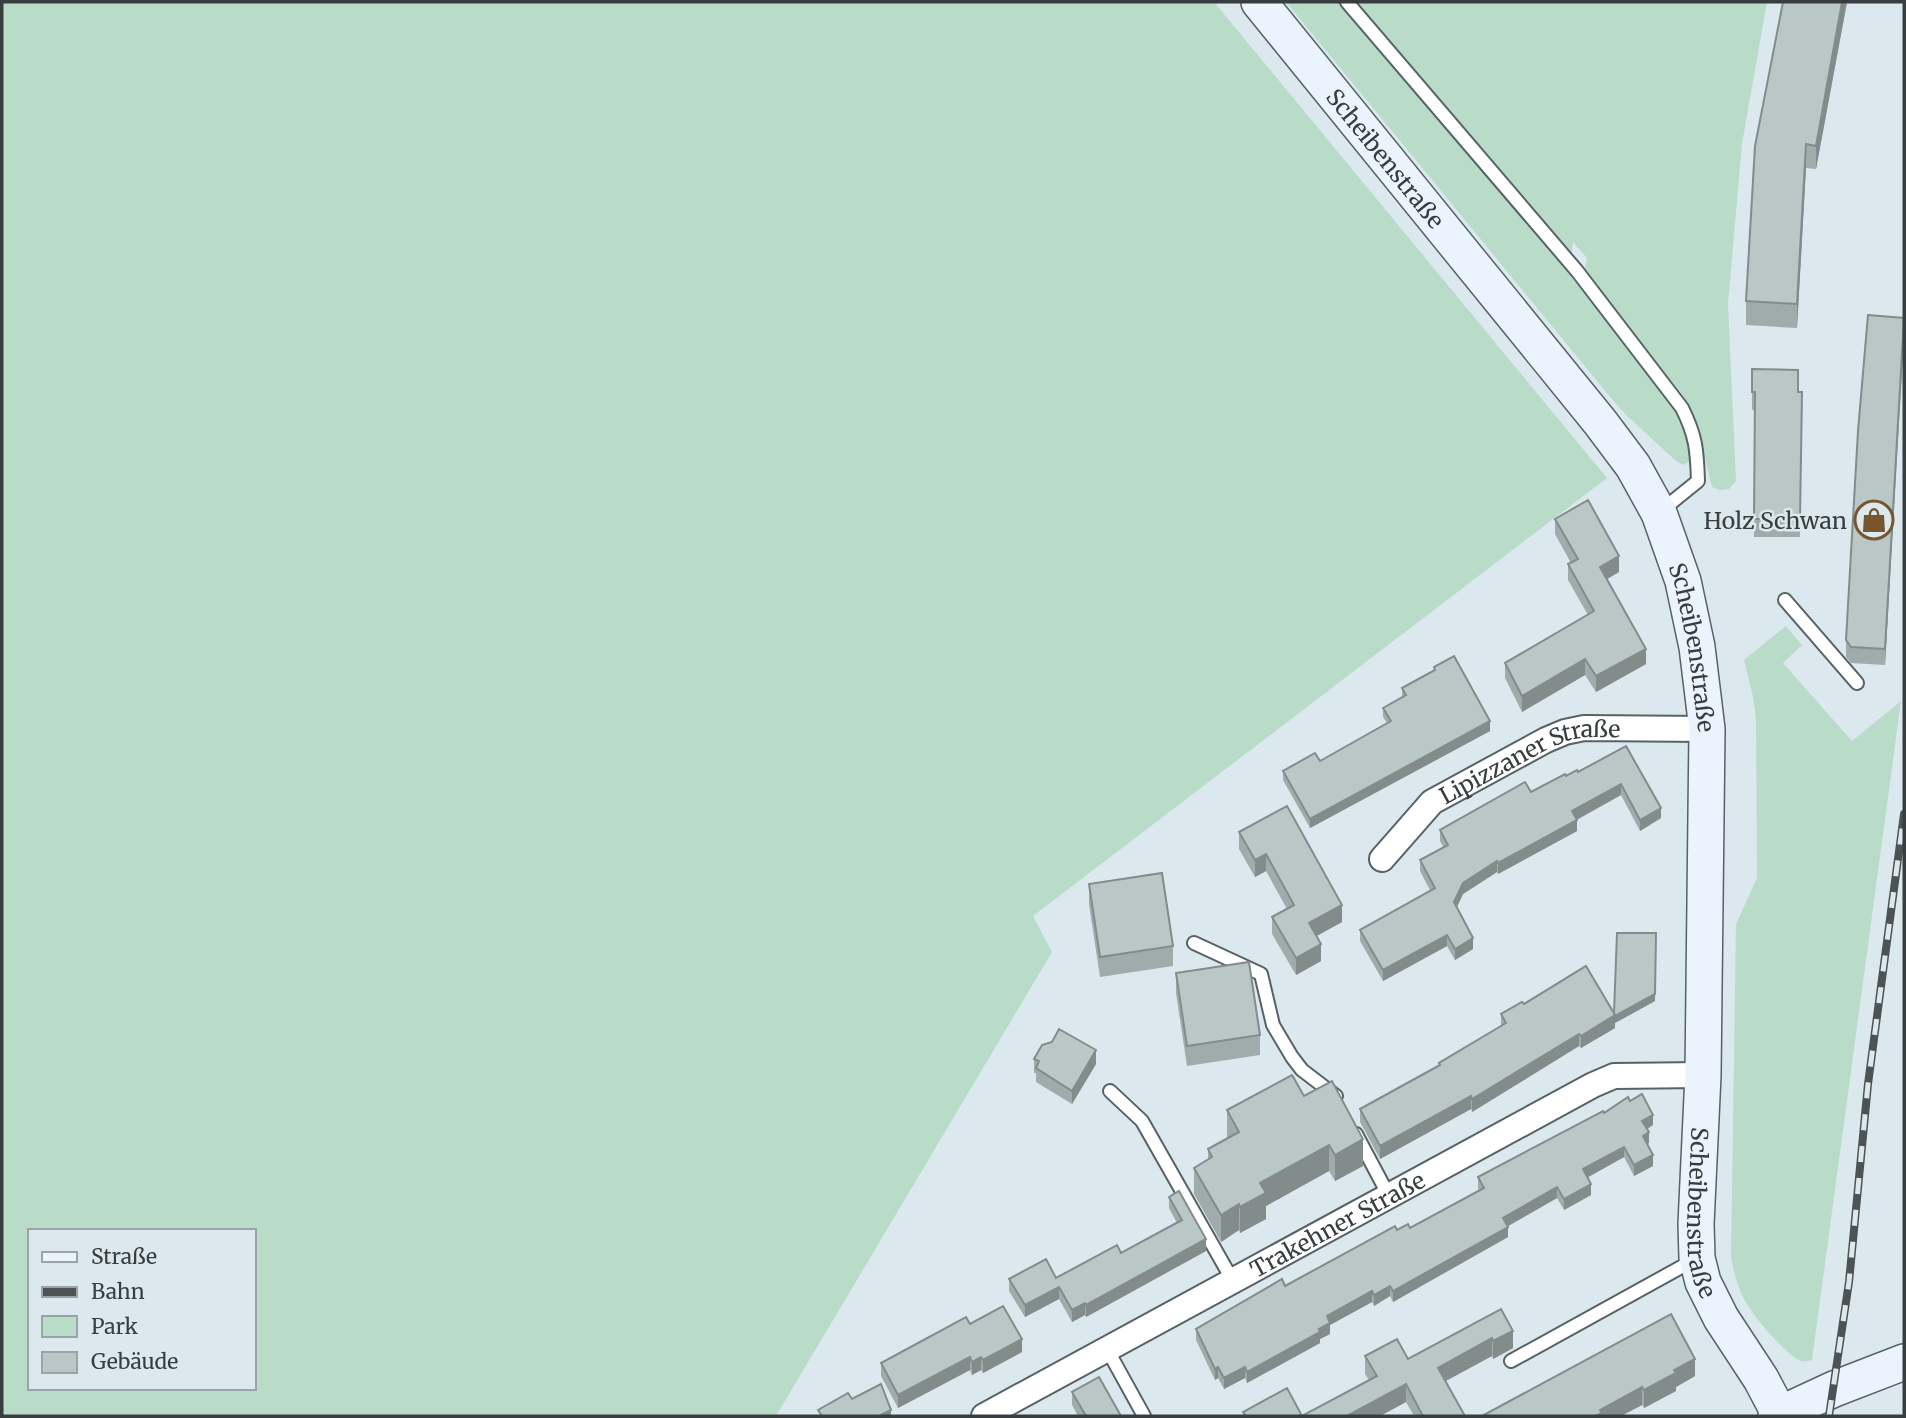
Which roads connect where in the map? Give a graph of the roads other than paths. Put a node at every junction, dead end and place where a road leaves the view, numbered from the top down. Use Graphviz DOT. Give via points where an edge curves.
graph roads {
  1 [pos="1259,2"];
  2 [pos="1347,2"];
  3 [pos="1658,513"];
  4 [pos="1785,600"];
  5 [pos="1857,683"];
  6 [pos="1707,729"];
  7 [pos="1382,859"];
  8 [pos="1194,943"];
  9 [pos="1703,1075"];
  10 [pos="1110,1091"];
  11 [pos="1344,1110"];
  12 [pos="1350,1122"];
  13 [pos="1389,1196"];
  14 [pos="1698,1258"];
  15 [pos="1233,1281"];
  16 [pos="1904,1339"];
  17 [pos="1107,1349"];
  18 [pos="1510,1361"];
  19 [pos="1904,1362"];
  20 [pos="1834,1389"];
  21 [pos="1778,1415"];
  22 [pos="984,1416"];
  23 [pos="1144,1416"];
  1 -- 3 [label="street, Scheibenstraße" via="1600,422 1633,466"];
  2 -- 3 [label="lane" via="1577,271 1682,408 1693,429 1698,481"];
  3 -- 6 [label="street, Scheibenstraße" via="1683,581"];
  4 -- 5 [label="lane"];
  6 -- 7 [label="street, Lipizzaner Straße" via="1584,728 1565,732 1432,802"];
  6 -- 9 [label="street, Scheibenstraße"];
  8 -- 11 [label="lane" via="1261,974 1273,1025 1292,1057 1332,1091"];
  9 -- 13 [label="street, Trakehner Straße" via="1614,1076"];
  9 -- 14 [label="street, Scheibenstraße"];
  10 -- 15 [label="lane" via="1148,1130"];
  12 -- 13 [label="lane"];
  13 -- 15 [label="street, Trakehner Straße"];
  14 -- 18 [label="lane"];
  14 -- 21 [label="street, Scheibenstraße" via="1703,1282 1721,1318 1761,1379"];
  15 -- 17 [label="street, Trakehner Straße"];
  16 -- 20 [label="street"];
  17 -- 22 [label="street, Trakehner Straße"];
  17 -- 23 [label="lane"];
  19 -- 20 [label="street"];
  20 -- 21 [label="street"];
}
